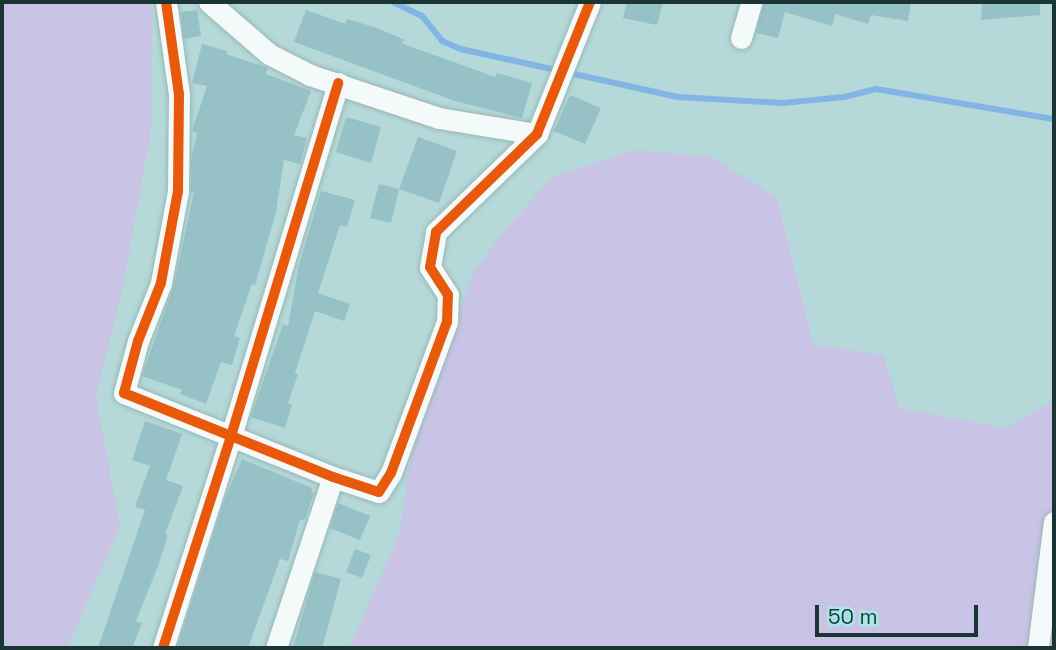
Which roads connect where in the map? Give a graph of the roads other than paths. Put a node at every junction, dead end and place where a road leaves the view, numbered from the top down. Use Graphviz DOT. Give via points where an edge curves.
graph roads {
  1 [pos="166,2"];
  2 [pos="209,2"];
  3 [pos="590,2"];
  4 [pos="751,2"];
  5 [pos="741,38"];
  6 [pos="338,83"];
  7 [pos="537,134"];
  8 [pos="231,436"];
  9 [pos="333,477"];
  10 [pos="1054,522"];
  11 [pos="163,648"];
  12 [pos="276,648"];
  13 [pos="1038,648"];
  1 -- 8 [label="street" via="179,94 178,191 161,283 124,393"];
  2 -- 6 [label="street" via="269,54"];
  3 -- 7 [label="street"];
  4 -- 5 [label="street"];
  6 -- 7 [label="street" via="439,118"];
  6 -- 8 [label="street"];
  7 -- 9 [label="street" via="436,232 430,267 448,295 447,322 391,473 379,492"];
  8 -- 9 [label="street"];
  8 -- 11 [label="street"];
  9 -- 12 [label="street"];
  10 -- 13 [label="street"];
}
